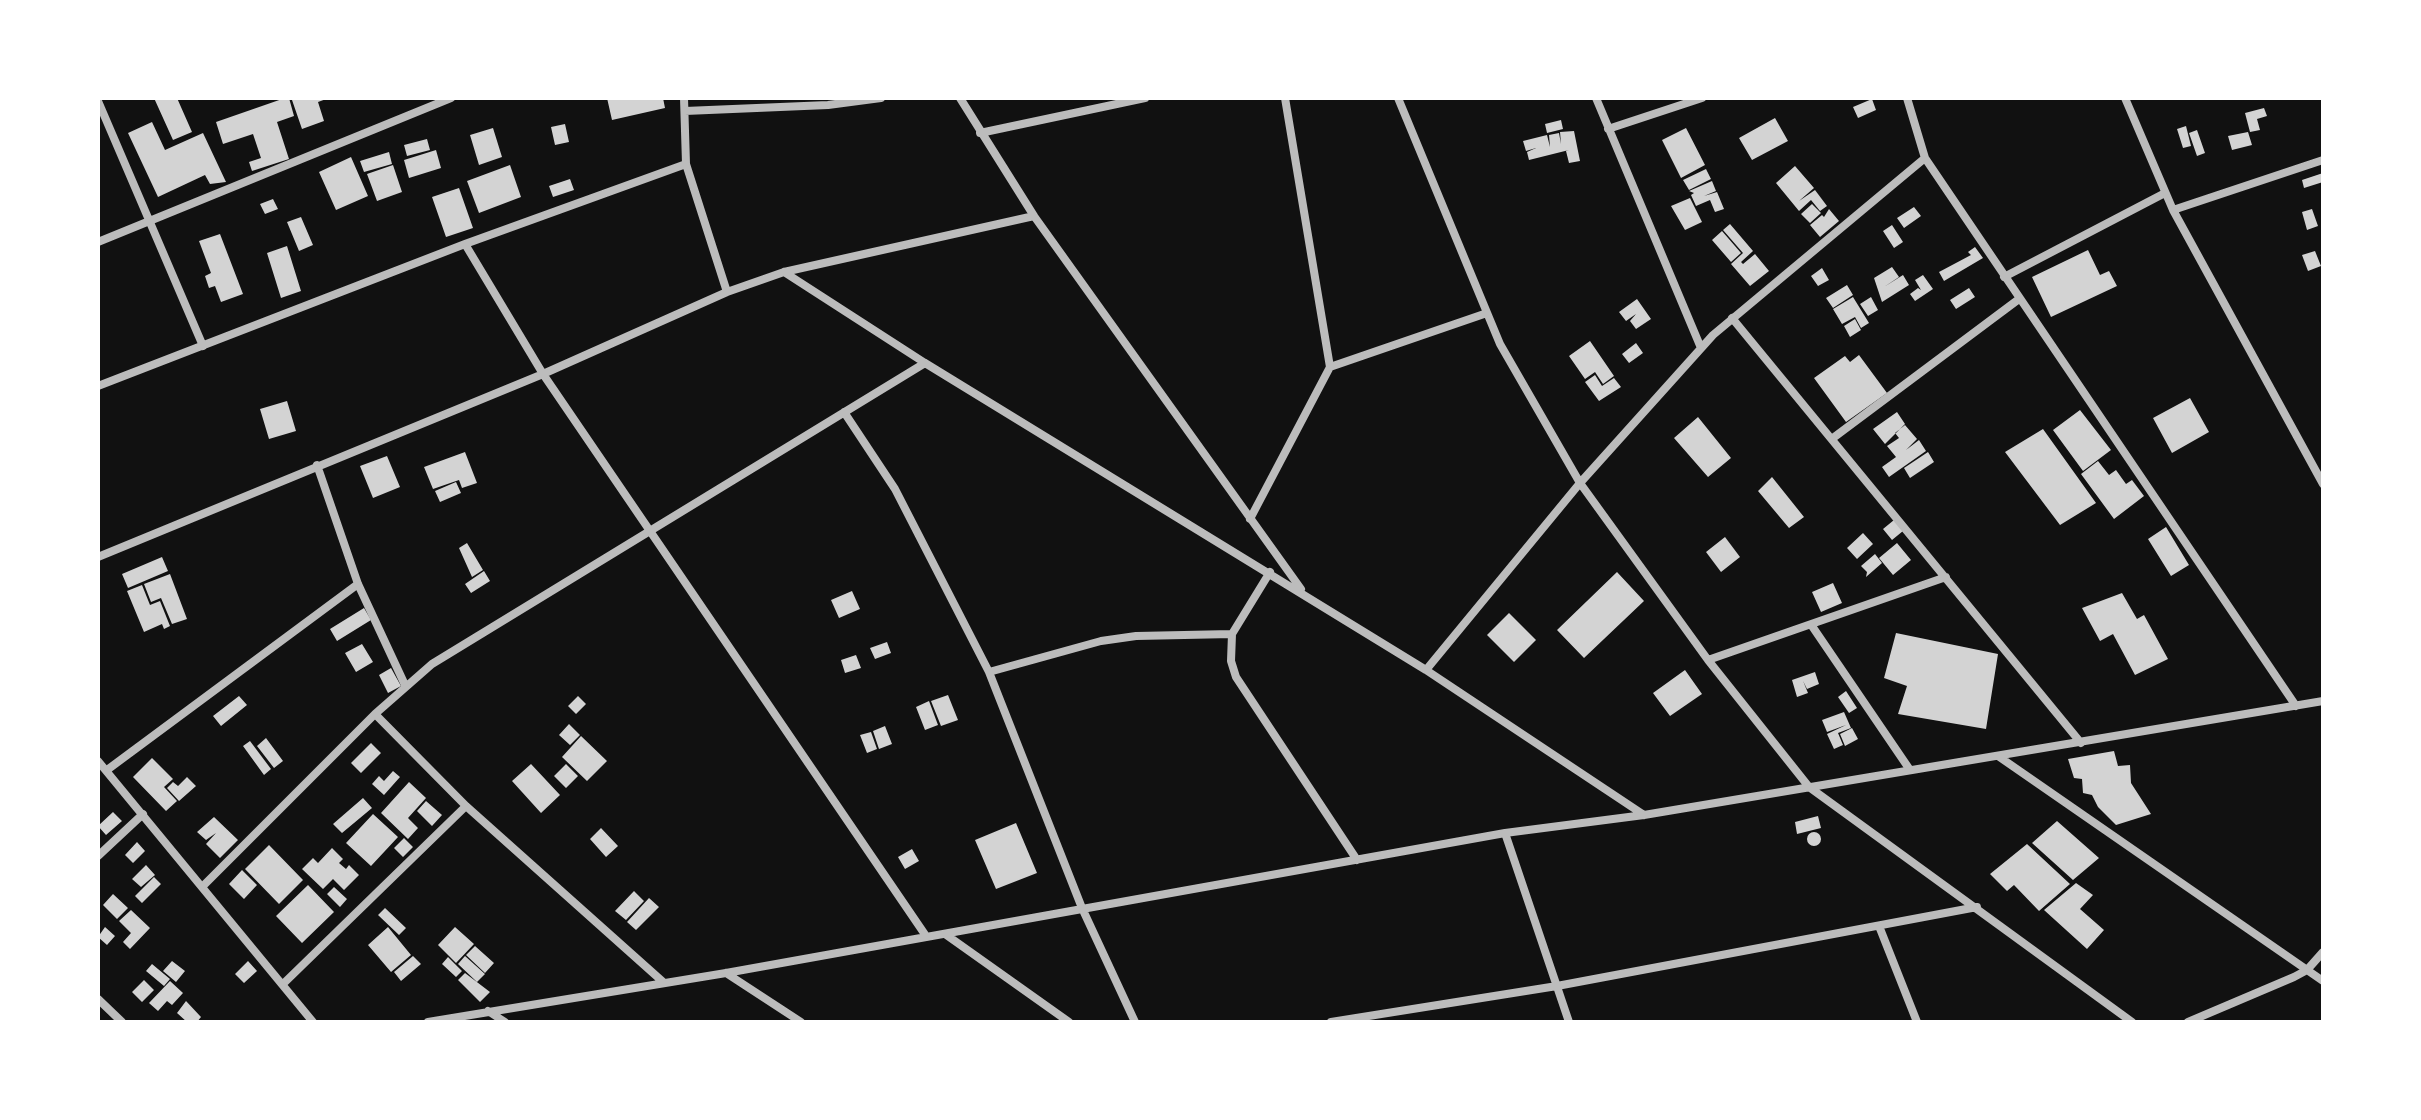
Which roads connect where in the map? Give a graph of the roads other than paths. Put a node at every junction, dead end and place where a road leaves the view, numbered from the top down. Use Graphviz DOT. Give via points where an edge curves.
graph roads {
  1 [pos="421,98"];
  2 [pos="451,98"];
  3 [pos="684,98"];
  4 [pos="881,98"];
  5 [pos="960,98"];
  6 [pos="1145,98"];
  7 [pos="1285,98"];
  8 [pos="1398,98"];
  9 [pos="1596,98"];
  10 [pos="1702,98"];
  11 [pos="1907,98"];
  12 [pos="2125,98"];
  13 [pos="98,101"];
  14 [pos="828,101"];
  15 [pos="424,108"];
  16 [pos="685,111"];
  17 [pos="1608,129"];
  18 [pos="980,133"];
  19 [pos="1925,158"];
  20 [pos="2323,160"];
  21 [pos="686,164"];
  22 [pos="2165,193"];
  23 [pos="2173,210"];
  24 [pos="1034,216"];
  25 [pos="152,221"];
  26 [pos="98,242"];
  27 [pos="465,244"];
  28 [pos="784,272"];
  29 [pos="2004,277"];
  30 [pos="727,292"];
  31 [pos="2019,299"];
  32 [pos="1487,313"];
  33 [pos="1732,318"];
  34 [pos="203,346"];
  35 [pos="1701,348"];
  36 [pos="925,363"];
  37 [pos="1330,367"];
  38 [pos="543,374"];
  39 [pos="98,386"];
  40 [pos="844,412"];
  41 [pos="1833,438"];
  42 [pos="317,465"];
  43 [pos="1580,483"];
  44 [pos="2323,484"];
  45 [pos="1250,519"];
  46 [pos="651,533"];
  47 [pos="98,557"];
  48 [pos="1270,572"];
  49 [pos="1946,577"];
  50 [pos="358,584"];
  51 [pos="1304,593"];
  52 [pos="1812,626"];
  53 [pos="1232,634"];
  54 [pos="1708,660"];
  55 [pos="1426,670"];
  56 [pos="989,672"];
  57 [pos="405,685"];
  58 [pos="2323,701"];
  59 [pos="2296,706"];
  60 [pos="375,714"];
  61 [pos="2081,743"];
  62 [pos="1997,756"];
  63 [pos="98,761"];
  64 [pos="107,770"];
  65 [pos="1910,770"];
  66 [pos="1809,787"];
  67 [pos="466,806"];
  68 [pos="143,814"];
  69 [pos="1644,815"];
  70 [pos="1505,833"];
  71 [pos="98,856"];
  72 [pos="1357,860"];
  73 [pos="203,886"];
  74 [pos="1977,907"];
  75 [pos="1082,908"];
  76 [pos="1879,926"];
  77 [pos="945,934"];
  78 [pos="926,936"];
  79 [pos="2323,952"];
  80 [pos="2307,970"];
  81 [pos="726,973"];
  82 [pos="662,981"];
  83 [pos="2323,981"];
  84 [pos="283,984"];
  85 [pos="1557,986"];
  86 [pos="98,999"];
  87 [pos="488,1011"];
  88 [pos="122,1022"];
  89 [pos="313,1022"];
  90 [pos="428,1022"];
  91 [pos="505,1022"];
  92 [pos="801,1022"];
  93 [pos="1069,1022"];
  94 [pos="1135,1022"];
  95 [pos="1331,1022"];
  96 [pos="1569,1022"];
  97 [pos="1917,1022"];
  98 [pos="2132,1022"];
  99 [pos="2188,1022"];
  1 -- 15 [label="street"];
  2 -- 15 [label="street"];
  3 -- 16 [label="street"];
  4 -- 14 [label="street"];
  5 -- 18 [label="street"];
  6 -- 18 [label="street"];
  7 -- 37 [label="street"];
  8 -- 32 [label="street"];
  9 -- 17 [label="street"];
  10 -- 17 [label="street"];
  11 -- 19 [label="street"];
  12 -- 22 [label="street"];
  13 -- 25 [label="street"];
  14 -- 16 [label="street"];
  15 -- 25 [label="street"];
  16 -- 21 [label="street"];
  17 -- 35 [label="street"];
  18 -- 24 [label="street"];
  19 -- 29 [label="street"];
  19 -- 33 [label="street"];
  20 -- 23 [label="street"];
  21 -- 27 [label="street"];
  21 -- 30 [label="street"];
  22 -- 23 [label="street"];
  22 -- 29 [label="street"];
  23 -- 44 [label="street"];
  24 -- 28 [label="street"];
  24 -- 45 [label="street"];
  25 -- 26 [label="street"];
  25 -- 34 [label="street"];
  27 -- 34 [label="street"];
  27 -- 38 [label="street"];
  28 -- 30 [label="street"];
  28 -- 36 [label="street"];
  29 -- 31 [label="street"];
  30 -- 38 [label="street"];
  31 -- 41 [label="street"];
  31 -- 59 [label="street"];
  32 -- 37 [label="street"];
  32 -- 43 [label="street"];
  33 -- 35 [label="street"];
  33 -- 41 [label="street"];
  34 -- 39 [label="street"];
  35 -- 43 [label="street"];
  36 -- 40 [label="street"];
  36 -- 48 [label="street"];
  37 -- 45 [label="street"];
  38 -- 42 [label="street"];
  38 -- 46 [label="street"];
  40 -- 46 [label="street"];
  40 -- 56 [label="street" via="895,489"];
  41 -- 49 [label="street"];
  42 -- 47 [label="street"];
  42 -- 50 [label="street"];
  43 -- 54 [label="street"];
  43 -- 55 [label="street"];
  45 -- 51 [label="street"];
  46 -- 57 [label="street" via="442,657"];
  46 -- 78 [label="street"];
  48 -- 51 [label="street"];
  48 -- 53 [label="street"];
  49 -- 52 [label="street"];
  49 -- 61 [label="street"];
  50 -- 57 [label="street"];
  50 -- 64 [label="street"];
  51 -- 55 [label="street"];
  52 -- 54 [label="street"];
  52 -- 65 [label="street"];
  53 -- 56 [label="street" via="1101,641"];
  53 -- 72 [label="street" via="1236,677"];
  54 -- 66 [label="street"];
  55 -- 69 [label="street"];
  56 -- 75 [label="street"];
  57 -- 60 [label="street"];
  58 -- 59 [label="street"];
  59 -- 61 [label="street"];
  60 -- 67 [label="street"];
  60 -- 73 [label="street"];
  61 -- 62 [label="street"];
  62 -- 65 [label="street"];
  62 -- 80 [label="street"];
  63 -- 64 [label="street"];
  64 -- 68 [label="street"];
  65 -- 66 [label="street"];
  66 -- 69 [label="street"];
  66 -- 74 [label="street"];
  67 -- 82 [label="street"];
  67 -- 84 [label="street"];
  68 -- 71 [label="street"];
  68 -- 73 [label="street"];
  69 -- 70 [label="street"];
  70 -- 72 [label="street"];
  70 -- 85 [label="street"];
  72 -- 75 [label="street"];
  73 -- 84 [label="street"];
  74 -- 76 [label="street"];
  74 -- 98 [label="street"];
  75 -- 77 [label="street"];
  75 -- 94 [label="street"];
  76 -- 85 [label="street"];
  76 -- 97 [label="street"];
  77 -- 78 [label="street"];
  77 -- 93 [label="street"];
  78 -- 81 [label="street"];
  79 -- 80 [label="street"];
  80 -- 83 [label="street"];
  80 -- 99 [label="street"];
  81 -- 82 [label="street"];
  81 -- 92 [label="street"];
  82 -- 87 [label="street"];
  84 -- 89 [label="street"];
  85 -- 95 [label="street"];
  85 -- 96 [label="street"];
  86 -- 88 [label="street"];
  87 -- 90 [label="street"];
  87 -- 91 [label="street"];
}
